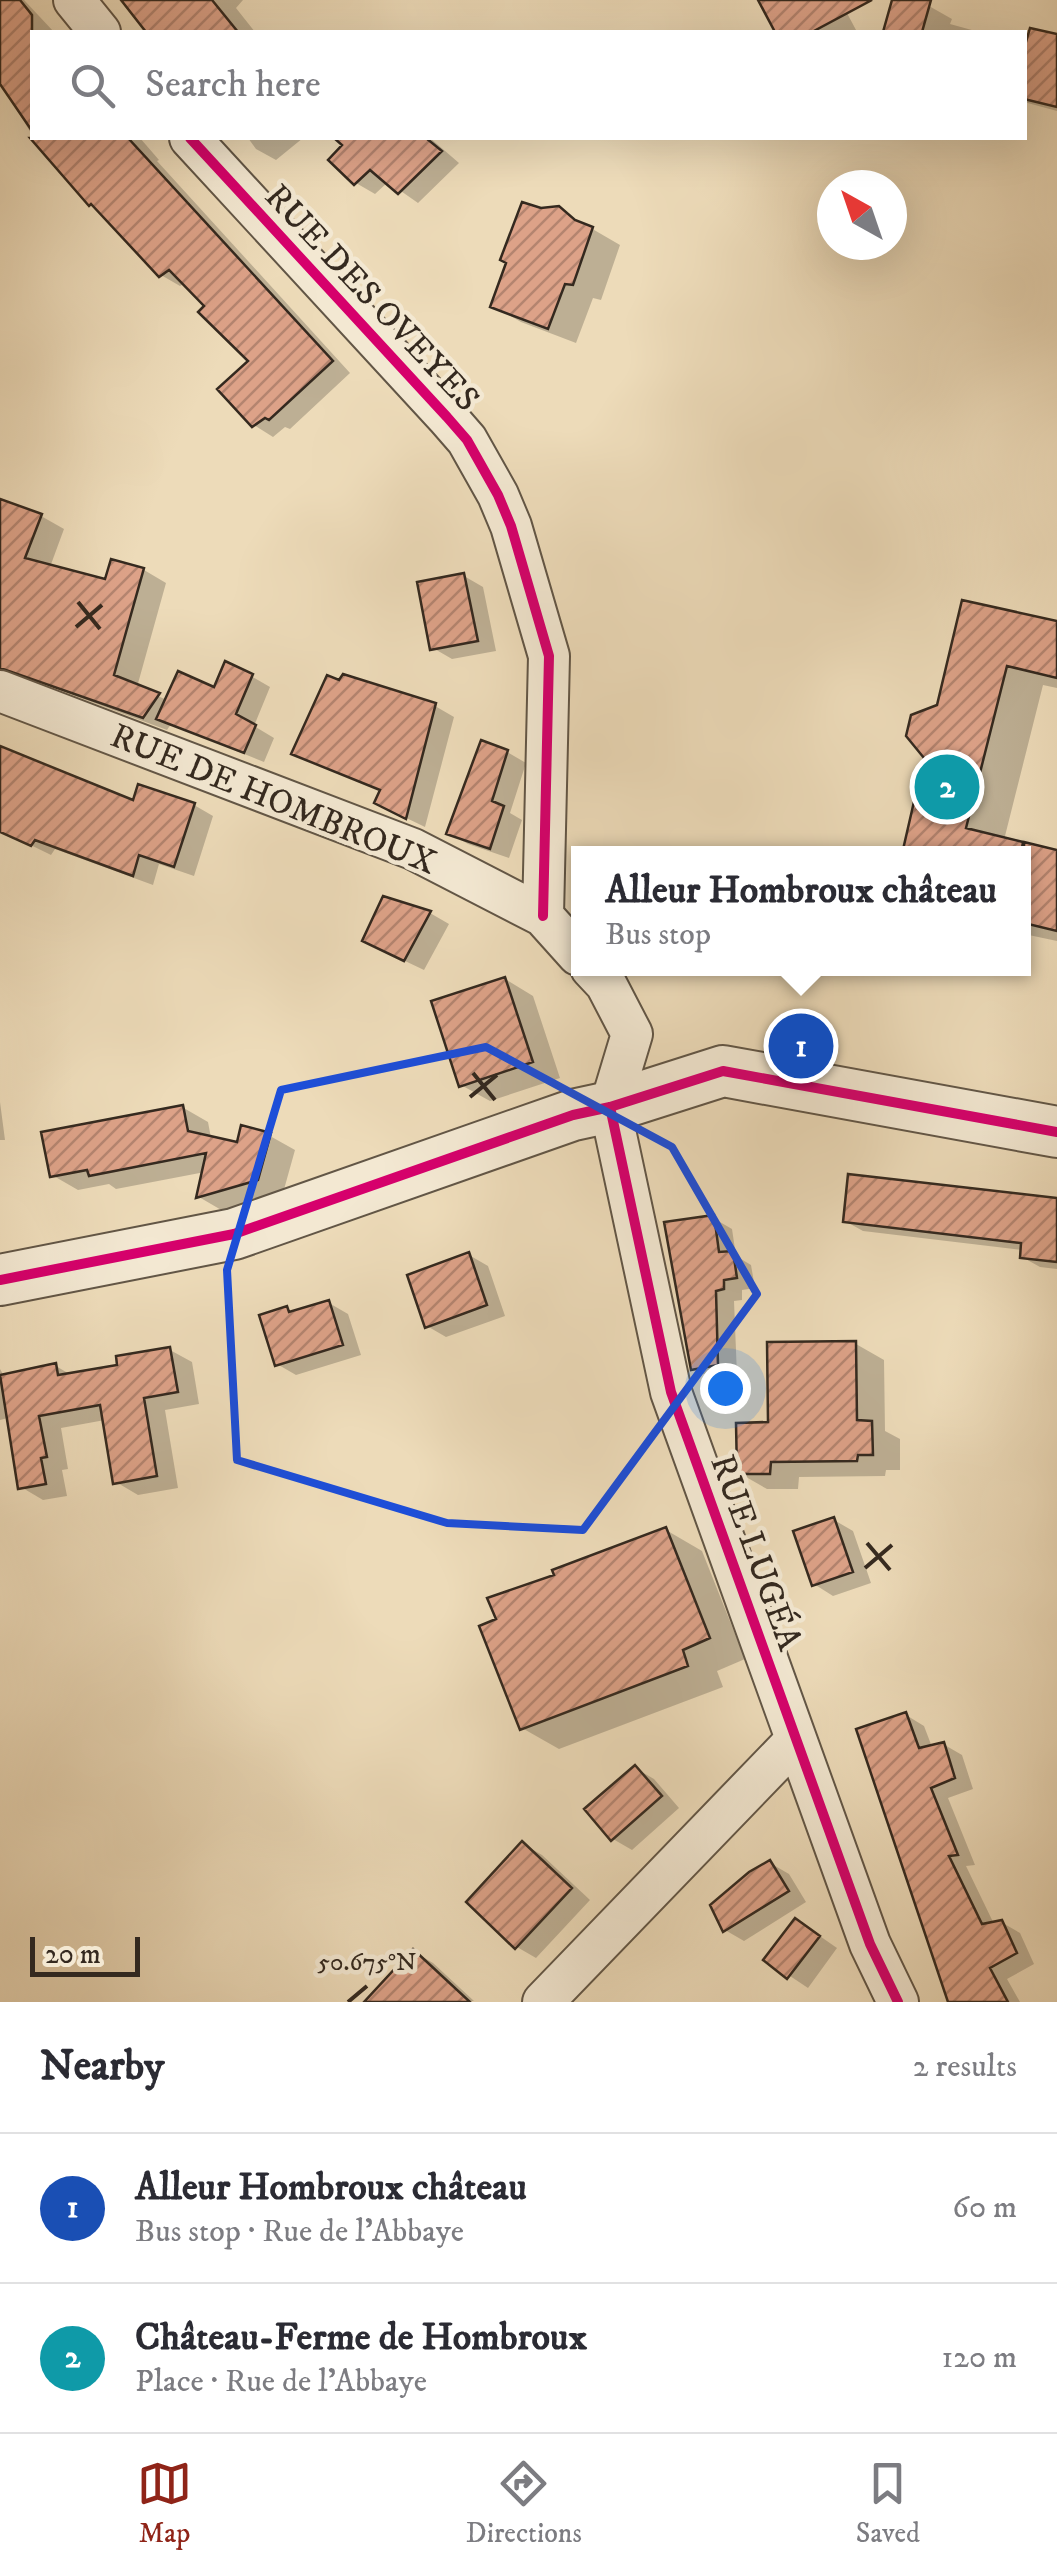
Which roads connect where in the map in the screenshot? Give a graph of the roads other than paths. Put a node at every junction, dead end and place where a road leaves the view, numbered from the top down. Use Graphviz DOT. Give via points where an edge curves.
graph roads {
  1 [pos="74,0"];
  2 [pos="98,30"];
  3 [pos="192,140"];
  4 [pos="0,691"];
  5 [pos="542,916"];
  6 [pos="571,947"];
  7 [pos="599,976"];
  8 [pos="610,1106"];
  9 [pos="1057,1132"];
  10 [pos="0,1280"];
  11 [pos="795,1741"];
  12 [pos="544,2002"];
  13 [pos="898,2002"];
  1 -- 2 [label="street"];
  3 -- 5 [label="street, RUE DES OVEYES" via="457,428 498,495 548,656"];
  4 -- 5 [label="street, RUE DE HOMBROUX" via="413,849"];
  5 -- 6 [label="street, RUE DE HOMBROUX"];
  7 -- 8 [label="street" via="632,1034"];
  8 -- 9 [label="street" via="723,1072"];
  8 -- 10 [label="street" via="234,1234"];
  8 -- 11 [label="street, RUE LUGÉA" via="671,1392"];
  11 -- 12 [label="street"];
  11 -- 13 [label="street, RUE LUGÉA"];
}
